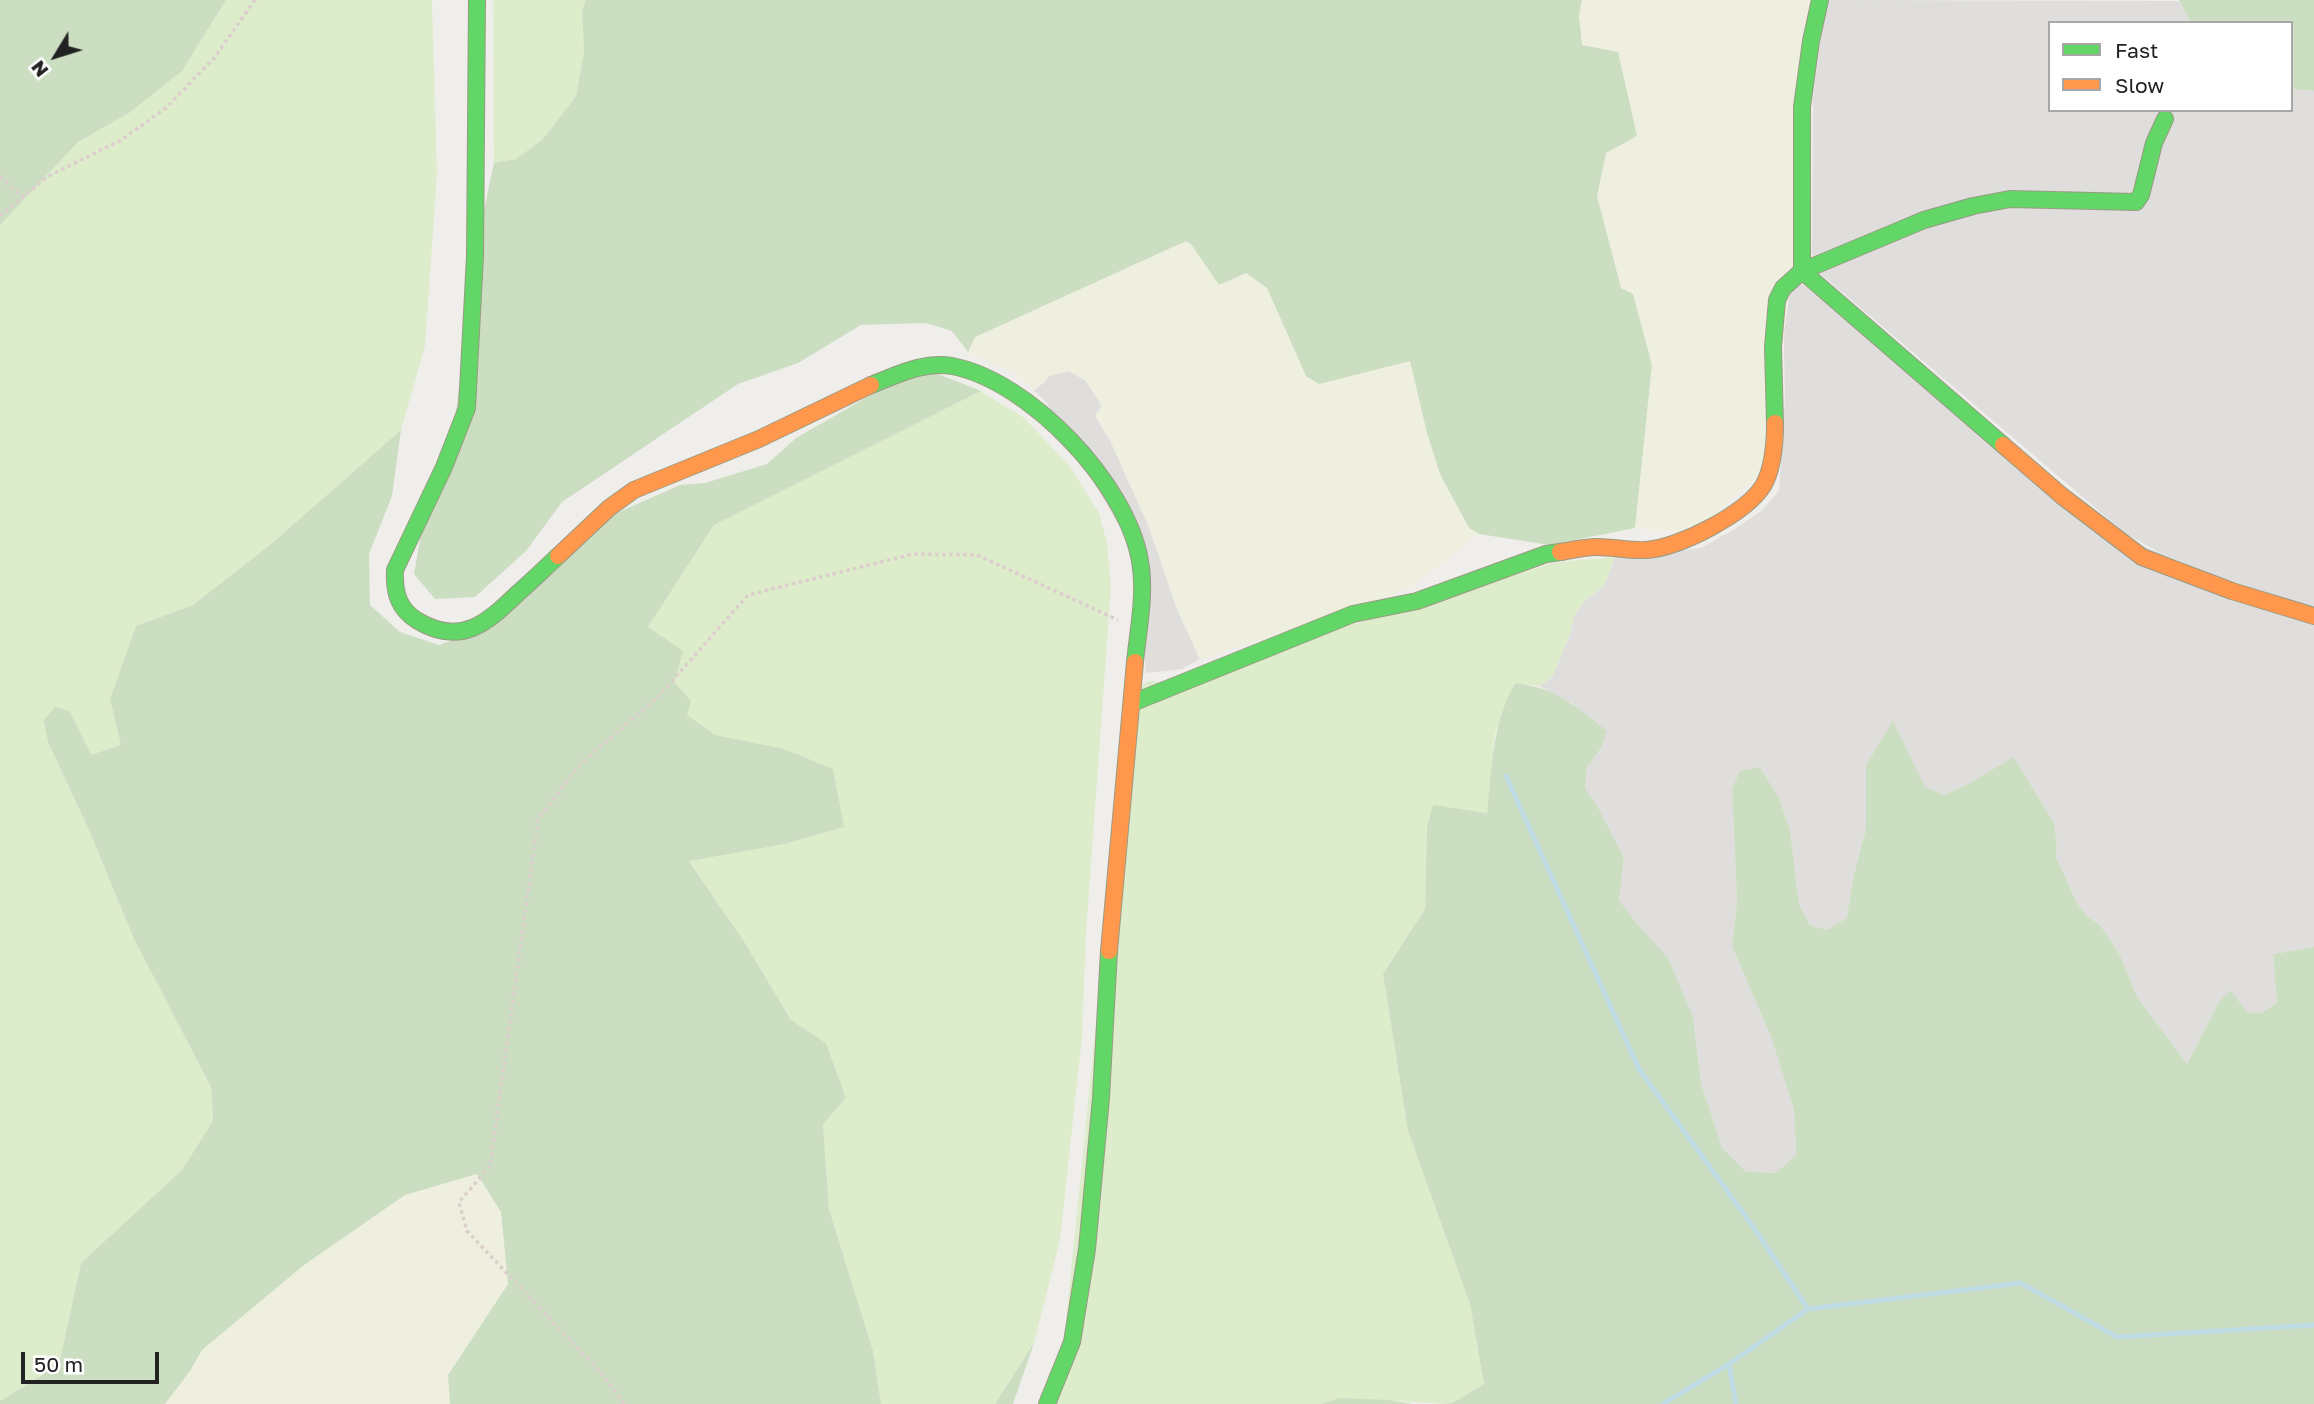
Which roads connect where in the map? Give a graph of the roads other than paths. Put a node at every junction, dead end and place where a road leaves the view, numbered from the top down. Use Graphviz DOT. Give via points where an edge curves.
graph roads {
  1 [pos="477,0"];
  2 [pos="1820,0"];
  3 [pos="2165,119"];
  4 [pos="1802,271"];
  5 [pos="2314,616"];
  6 [pos="1132,703"];
  7 [pos="1047,1404"];
  1 -- 6 [label="street" via="475,256 467,408 395,570 394,589 412,617 427,627 446,630 467,630 488,622 634,490 759,439 858,390 920,366 952,366 995,382 1041,413 1086,455 1111,490 1140,561"];
  2 -- 4 [label="street" via="1802,107"];
  3 -- 4 [label="street" via="2136,202 2010,199 1973,206 1924,220"];
  4 -- 5 [label="street" via="2062,496 2142,557"];
  4 -- 6 [label="street" via="1777,300 1775,436 1767,476 1751,499 1710,529 1647,550 1596,547 1546,554 1417,601 1353,614"];
  6 -- 7 [label="street" via="1110,923 1087,1250 1072,1342"];
}
